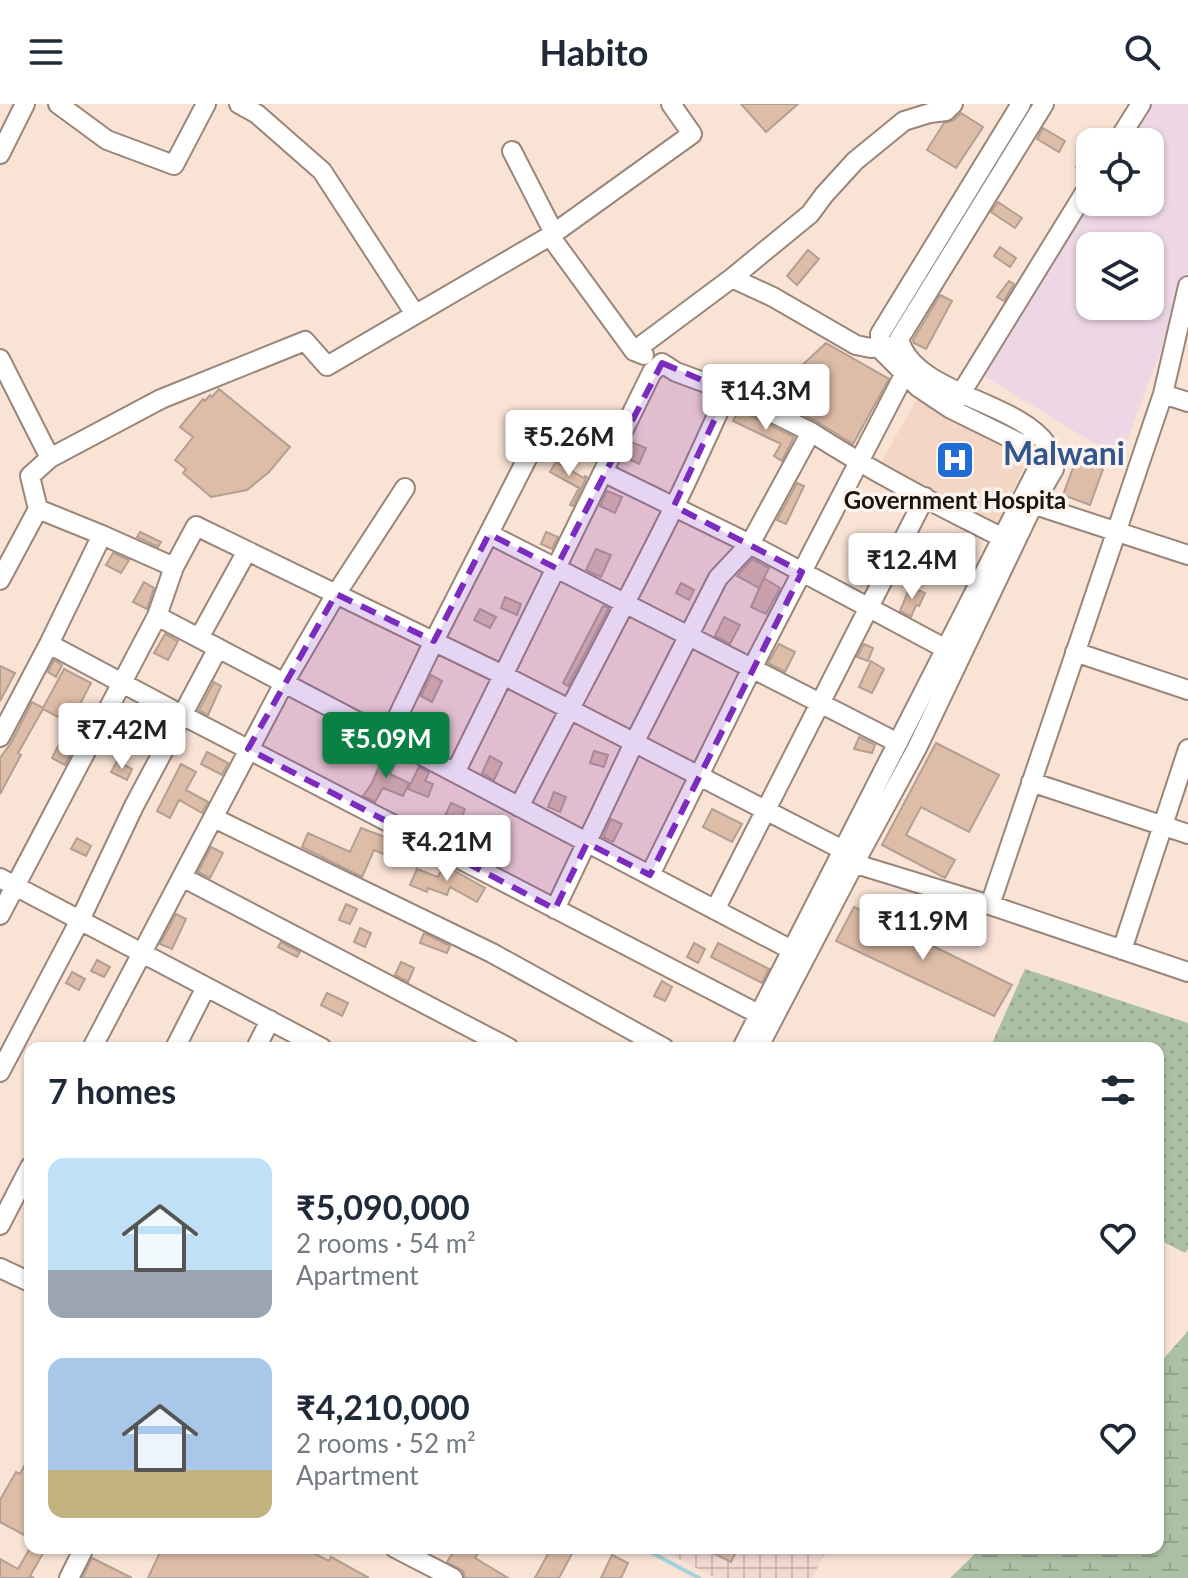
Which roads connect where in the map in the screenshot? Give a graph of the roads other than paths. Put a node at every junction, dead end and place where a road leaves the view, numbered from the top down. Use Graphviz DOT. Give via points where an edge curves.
graph roads {
  1 [pos="25,104"];
  2 [pos="58,104"];
  3 [pos="206,104"];
  4 [pos="239,104"];
  5 [pos="671,104"];
  6 [pos="953,104"];
  7 [pos="1021,104"];
  8 [pos="1044,104"];
  9 [pos="1141,104"];
  10 [pos="1126,128"];
  11 [pos="512,151"];
  12 [pos="0,154"];
  13 [pos="1076,207"];
  14 [pos="552,234"];
  15 [pos="732,278"];
  16 [pos="1188,286"];
  17 [pos="415,314"];
  18 [pos="900,344"];
  19 [pos="880,349"];
  20 [pos="634,351"];
  21 [pos="0,359"];
  22 [pos="662,363"];
  23 [pos="905,373"];
  24 [pos="728,391"];
  25 [pos="1163,394"];
  26 [pos="956,401"];
  27 [pos="1188,402"];
  28 [pos="811,432"];
  29 [pos="535,443"];
  30 [pos="50,458"];
  31 [pos="859,461"];
  32 [pos="603,472"];
  33 [pos="405,488"];
  34 [pos="925,497"];
  35 [pos="1028,503"];
  36 [pos="674,506"];
  37 [pos="38,509"];
  38 [pos="1116,532"];
  39 [pos="489,534"];
  40 [pos="102,535"];
  41 [pos="1003,538"];
  42 [pos="750,544"];
  43 [pos="247,551"];
  44 [pos="1188,555"];
  45 [pos="174,567"];
  46 [pos="556,568"];
  47 [pos="802,572"];
  48 [pos="0,580"];
  49 [pos="336,594"];
  50 [pos="624,603"];
  51 [pos="868,608"];
  52 [pos="157,616"];
  53 [pos="688,637"];
  54 [pos="199,638"];
  55 [pos="434,641"];
  56 [pos="49,644"];
  57 [pos="218,648"];
  58 [pos="946,649"];
  59 [pos="1075,652"];
  60 [pos="752,668"];
  61 [pos="503,675"];
  62 [pos="122,682"];
  63 [pos="284,683"];
  64 [pos="1188,690"];
  65 [pos="820,704"];
  66 [pos="570,708"];
  67 [pos="182,715"];
  68 [pos="0,737"];
  69 [pos="388,737"];
  70 [pos="634,743"];
  71 [pos="898,743"];
  72 [pos="248,749"];
  73 [pos="1188,749"];
  74 [pos="455,773"];
  75 [pos="699,776"];
  76 [pos="1031,782"];
  77 [pos="519,807"];
  78 [pos="765,811"];
  79 [pos="214,818"];
  80 [pos="1163,826"];
  81 [pos="1188,834"];
  82 [pos="587,843"];
  83 [pos="845,857"];
  84 [pos="650,875"];
  85 [pos="182,877"];
  86 [pos="8,882"];
  87 [pos="990,905"];
  88 [pos="555,909"];
  89 [pos="715,910"];
  90 [pos="0,915"];
  91 [pos="80,920"];
  92 [pos="1122,950"];
  93 [pos="141,953"];
  94 [pos="799,954"];
  95 [pos="1188,972"];
  96 [pos="206,987"];
  97 [pos="765,1018"];
  98 [pos="270,1020"];
  99 [pos="95,1042"];
  100 [pos="178,1042"];
  101 [pos="259,1042"];
  102 [pos="311,1042"];
  103 [pos="498,1042"];
  104 [pos="653,1042"];
  105 [pos="747,1042"];
  106 [pos="759,1042"];
  107 [pos="0,1072"];
  108 [pos="24,1179"];
  109 [pos="0,1225"];
  110 [pos="0,1268"];
  111 [pos="24,1279"];
  112 [pos="81,1554"];
  113 [pos="407,1554"];
  114 [pos="69,1578"];
  115 [pos="453,1578"];
  1 -- 12 [label="street"];
  2 -- 3 [label="street" via="107,140 174,165"];
  4 -- 17 [label="street" via="322,171"];
  5 -- 14 [label="street" via="692,134"];
  6 -- 15 [label="street" via="946,111 904,121 855,161 810,214"];
  7 -- 19 [label="street" via="880,334"];
  8 -- 18 [label="street"];
  9 -- 10 [label="street"];
  11 -- 14 [label="street"];
  13 -- 26 [label="street"];
  14 -- 17 [label="street"];
  14 -- 20 [label="street"];
  15 -- 19 [label="street" via="856,345"];
  15 -- 20 [label="street"];
  16 -- 25 [label="street"];
  17 -- 30 [label="street" via="327,366 305,341 161,399"];
  18 -- 19 [label="street"];
  18 -- 26 [label="street"];
  19 -- 23 [label="street"];
  20 -- 22 [label="street"];
  21 -- 30 [label="street"];
  22 -- 24 [label="street"];
  22 -- 32 [label="street" via="652,372"];
  23 -- 26 [label="street" via="918,387"];
  23 -- 31 [label="street"];
  24 -- 28 [label="street"];
  24 -- 36 [label="street"];
  25 -- 27 [label="street"];
  25 -- 38 [label="street"];
  26 -- 35 [label="street" via="1029,426 1048,446 1054,469"];
  28 -- 31 [label="street"];
  28 -- 42 [label="street"];
  29 -- 39 [label="street"];
  30 -- 37 [label="street" via="30,476"];
  31 -- 34 [label="street"];
  31 -- 47 [label="street"];
  32 -- 36 [label="street"];
  32 -- 46 [label="street"];
  33 -- 49 [label="street"];
  34 -- 41 [label="street"];
  34 -- 51 [label="street"];
  35 -- 38 [label="street"];
  35 -- 41 [label="street"];
  35 -- 83 [label="street" via="917,748"];
  36 -- 42 [label="street"];
  36 -- 50 [label="street"];
  37 -- 40 [label="street"];
  37 -- 48 [label="street"];
  38 -- 44 [label="street"];
  38 -- 59 [label="street"];
  39 -- 46 [label="street"];
  39 -- 55 [label="street"];
  40 -- 45 [label="street"];
  40 -- 56 [label="street"];
  41 -- 58 [label="street"];
  42 -- 47 [label="street"];
  42 -- 53 [label="street" via="718,578"];
  43 -- 45 [label="street" via="196,526"];
  43 -- 49 [label="street"];
  43 -- 54 [label="street"];
  45 -- 52 [label="street"];
  46 -- 50 [label="street"];
  46 -- 61 [label="street"];
  47 -- 51 [label="street"];
  47 -- 60 [label="street"];
  49 -- 55 [label="street"];
  49 -- 63 [label="street"];
  50 -- 53 [label="street"];
  50 -- 66 [label="street"];
  51 -- 58 [label="street"];
  51 -- 65 [label="street"];
  52 -- 54 [label="street"];
  52 -- 62 [label="street"];
  53 -- 60 [label="street"];
  53 -- 70 [label="street"];
  54 -- 57 [label="street"];
  55 -- 61 [label="street"];
  55 -- 69 [label="street"];
  56 -- 62 [label="street"];
  56 -- 68 [label="street"];
  57 -- 63 [label="street"];
  57 -- 67 [label="street"];
  58 -- 71 [label="street"];
  59 -- 64 [label="street"];
  59 -- 76 [label="street"];
  60 -- 65 [label="street"];
  60 -- 75 [label="street"];
  61 -- 66 [label="street"];
  61 -- 74 [label="street"];
  62 -- 67 [label="street"];
  62 -- 86 [label="street"];
  63 -- 69 [label="street"];
  63 -- 72 [label="street"];
  65 -- 71 [label="street"];
  65 -- 78 [label="street"];
  66 -- 70 [label="street"];
  66 -- 77 [label="street"];
  67 -- 72 [label="street"];
  67 -- 91 [label="street"];
  69 -- 74 [label="street"];
  70 -- 75 [label="street"];
  70 -- 82 [label="street"];
  71 -- 83 [label="street"];
  72 -- 79 [label="street"];
  72 -- 88 [label="street"];
  73 -- 80 [label="street"];
  74 -- 77 [label="street"];
  75 -- 78 [label="street"];
  75 -- 84 [label="street"];
  76 -- 80 [label="street"];
  76 -- 87 [label="street"];
  77 -- 82 [label="street"];
  78 -- 83 [label="street"];
  78 -- 89 [label="street"];
  79 -- 85 [label="street"];
  79 -- 104 [label="street" via="492,953"];
  80 -- 81 [label="street"];
  80 -- 92 [label="street"];
  82 -- 84 [label="street"];
  82 -- 88 [label="street"];
  83 -- 87 [label="street"];
  83 -- 94 [label="street"];
  84 -- 89 [label="street"];
  85 -- 93 [label="street"];
  85 -- 103 [label="street"];
  86 -- 90 [label="street"];
  86 -- 91 [label="street"];
  87 -- 92 [label="street"];
  88 -- 97 [label="street"];
  89 -- 94 [label="street"];
  91 -- 93 [label="street"];
  91 -- 107 [label="street"];
  92 -- 95 [label="street"];
  93 -- 96 [label="street"];
  93 -- 99 [label="street"];
  94 -- 97 [label="street"];
  96 -- 98 [label="street"];
  96 -- 100 [label="street"];
  97 -- 105 [label="street"];
  97 -- 106 [label="street"];
  98 -- 101 [label="street"];
  98 -- 102 [label="street"];
  108 -- 109 [label="street"];
  110 -- 111 [label="street"];
  112 -- 114 [label="street"];
  113 -- 115 [label="street"];
}
